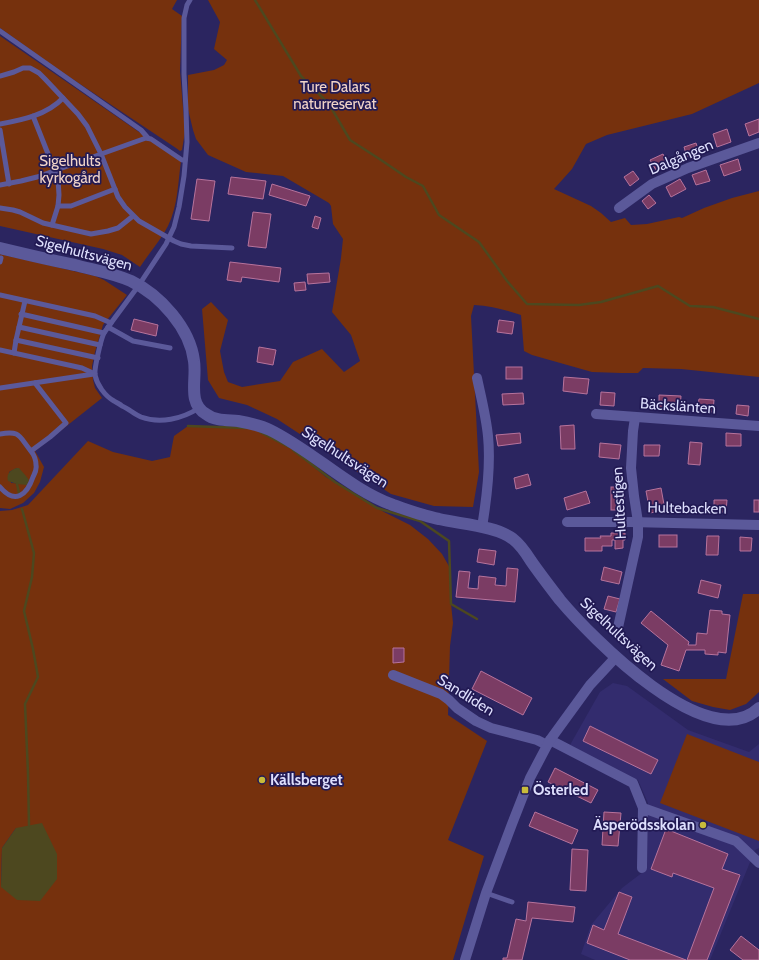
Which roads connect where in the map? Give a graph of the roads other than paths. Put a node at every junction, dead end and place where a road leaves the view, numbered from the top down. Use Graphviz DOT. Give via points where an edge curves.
graph roads {
  1 [pos="190,0"];
  2 [pos="0,31"];
  3 [pos="0,76"];
  4 [pos="63,98"];
  5 [pos="33,116"];
  6 [pos="0,124"];
  7 [pos="0,130"];
  8 [pos="148,138"];
  9 [pos="759,143"];
  10 [pos="101,154"];
  11 [pos="185,160"];
  12 [pos="55,171"];
  13 [pos="9,184"];
  14 [pos="0,185"];
  15 [pos="115,189"];
  16 [pos="58,206"];
  17 [pos="0,208"];
  18 [pos="619,208"];
  19 [pos="133,216"];
  20 [pos="52,225"];
  21 [pos="169,238"];
  22 [pos="232,248"];
  23 [pos="0,256"];
  24 [pos="139,285"];
  25 [pos="0,295"];
  26 [pos="25,301"];
  27 [pos="21,314"];
  28 [pos="109,325"];
  29 [pos="19,327"];
  30 [pos="104,333"];
  31 [pos="16,340"];
  32 [pos="100,345"];
  33 [pos="170,348"];
  34 [pos="0,350"];
  35 [pos="14,353"];
  36 [pos="98,358"];
  37 [pos="95,374"];
  38 [pos="477,378"];
  39 [pos="35,383"];
  40 [pos="0,388"];
  41 [pos="199,408"];
  42 [pos="596,414"];
  43 [pos="635,418"];
  44 [pos="759,426"];
  45 [pos="0,434"];
  46 [pos="31,451"];
  47 [pos="0,487"];
  48 [pos="567,522"];
  49 [pos="638,522"];
  50 [pos="759,525"];
  51 [pos="482,527"];
  52 [pos="617,632"];
  53 [pos="616,657"];
  54 [pos="393,675"];
  55 [pos="759,708"];
  56 [pos="549,742"];
  57 [pos="643,808"];
  58 [pos="759,863"];
  59 [pos="642,868"];
  60 [pos="486,893"];
  61 [pos="512,902"];
  62 [pos="465,960"];
  1 -- 11 [label="lane" via="184,18 187,135"];
  2 -- 8 [label="lane" via="142,130"];
  3 -- 4 [label="lane" via="30,68 39,73"];
  4 -- 5 [label="lane"];
  4 -- 10 [label="lane" via="87,126"];
  5 -- 6 [label="lane"];
  5 -- 12 [label="lane"];
  7 -- 13 [label="lane"];
  8 -- 10 [label="lane"];
  8 -- 11 [label="lane"];
  9 -- 18 [label="street, Dalgången" via="688,168 652,184"];
  10 -- 12 [label="lane"];
  10 -- 15 [label="lane"];
  11 -- 21 [label="lane" via="179,207"];
  12 -- 13 [label="lane"];
  12 -- 16 [label="lane" via="59,188"];
  13 -- 14 [label="lane"];
  15 -- 16 [label="lane" via="71,206"];
  15 -- 19 [label="lane"];
  16 -- 20 [label="lane"];
  17 -- 20 [label="lane" via="20,212"];
  19 -- 20 [label="lane" via="118,228 100,233 91,234"];
  19 -- 21 [label="lane"];
  21 -- 22 [label="lane" via="191,246"];
  21 -- 24 [label="lane"];
  23 -- 24 [label="street, Sigelhultsvägen" via="114,275"];
  24 -- 28 [label="lane"];
  24 -- 41 [label="street, Sigelhultsvägen" via="169,310 188,340 193,352 194,396"];
  25 -- 26 [label="lane"];
  26 -- 27 [label="lane"];
  26 -- 28 [label="lane" via="95,316"];
  27 -- 29 [label="lane"];
  27 -- 30 [label="lane"];
  28 -- 30 [label="lane"];
  28 -- 33 [label="lane" via="133,341"];
  29 -- 31 [label="lane"];
  29 -- 32 [label="lane"];
  30 -- 32 [label="lane"];
  31 -- 35 [label="lane"];
  31 -- 36 [label="lane"];
  32 -- 36 [label="lane"];
  34 -- 35 [label="lane"];
  35 -- 37 [label="lane" via="82,368"];
  36 -- 37 [label="lane"];
  37 -- 39 [label="lane"];
  37 -- 41 [label="lane" via="103,392 113,401 142,417 164,420 190,414"];
  38 -- 51 [label="street" via="488,435 489,457"];
  39 -- 40 [label="lane"];
  39 -- 46 [label="lane" via="66,423"];
  41 -- 51 [label="street, Sigelhultsvägen" via="213,418 252,423 270,430 293,442 355,485 390,504 439,519"];
  42 -- 43 [label="street, Bäckslänten"];
  43 -- 44 [label="street, Bäckslänten"];
  43 -- 49 [label="street, Hultestigen" via="632,468"];
  45 -- 46 [label="lane" via="16,433"];
  46 -- 47 [label="lane" via="37,467 26,491 21,496 9,496"];
  48 -- 49 [label="street, Hultebacken"];
  49 -- 50 [label="street, Hultebacken"];
  49 -- 52 [label="street, Hultestigen" via="638,537"];
  51 -- 53 [label="street, Sigelhultsvägen" via="502,532 514,539 558,598"];
  53 -- 55 [label="street, Sigelhultsvägen" via="677,703 704,716 732,721 754,714"];
  53 -- 56 [label="street" via="590,685"];
  54 -- 56 [label="street, Sandliden" via="441,694 476,721 491,728"];
  56 -- 57 [label="street, Sandliden" via="633,783"];
  56 -- 60 [label="street" via="530,778"];
  57 -- 58 [label="street" via="736,841"];
  57 -- 59 [label="street"];
  60 -- 61 [label="lane"];
  60 -- 62 [label="street"];
}
